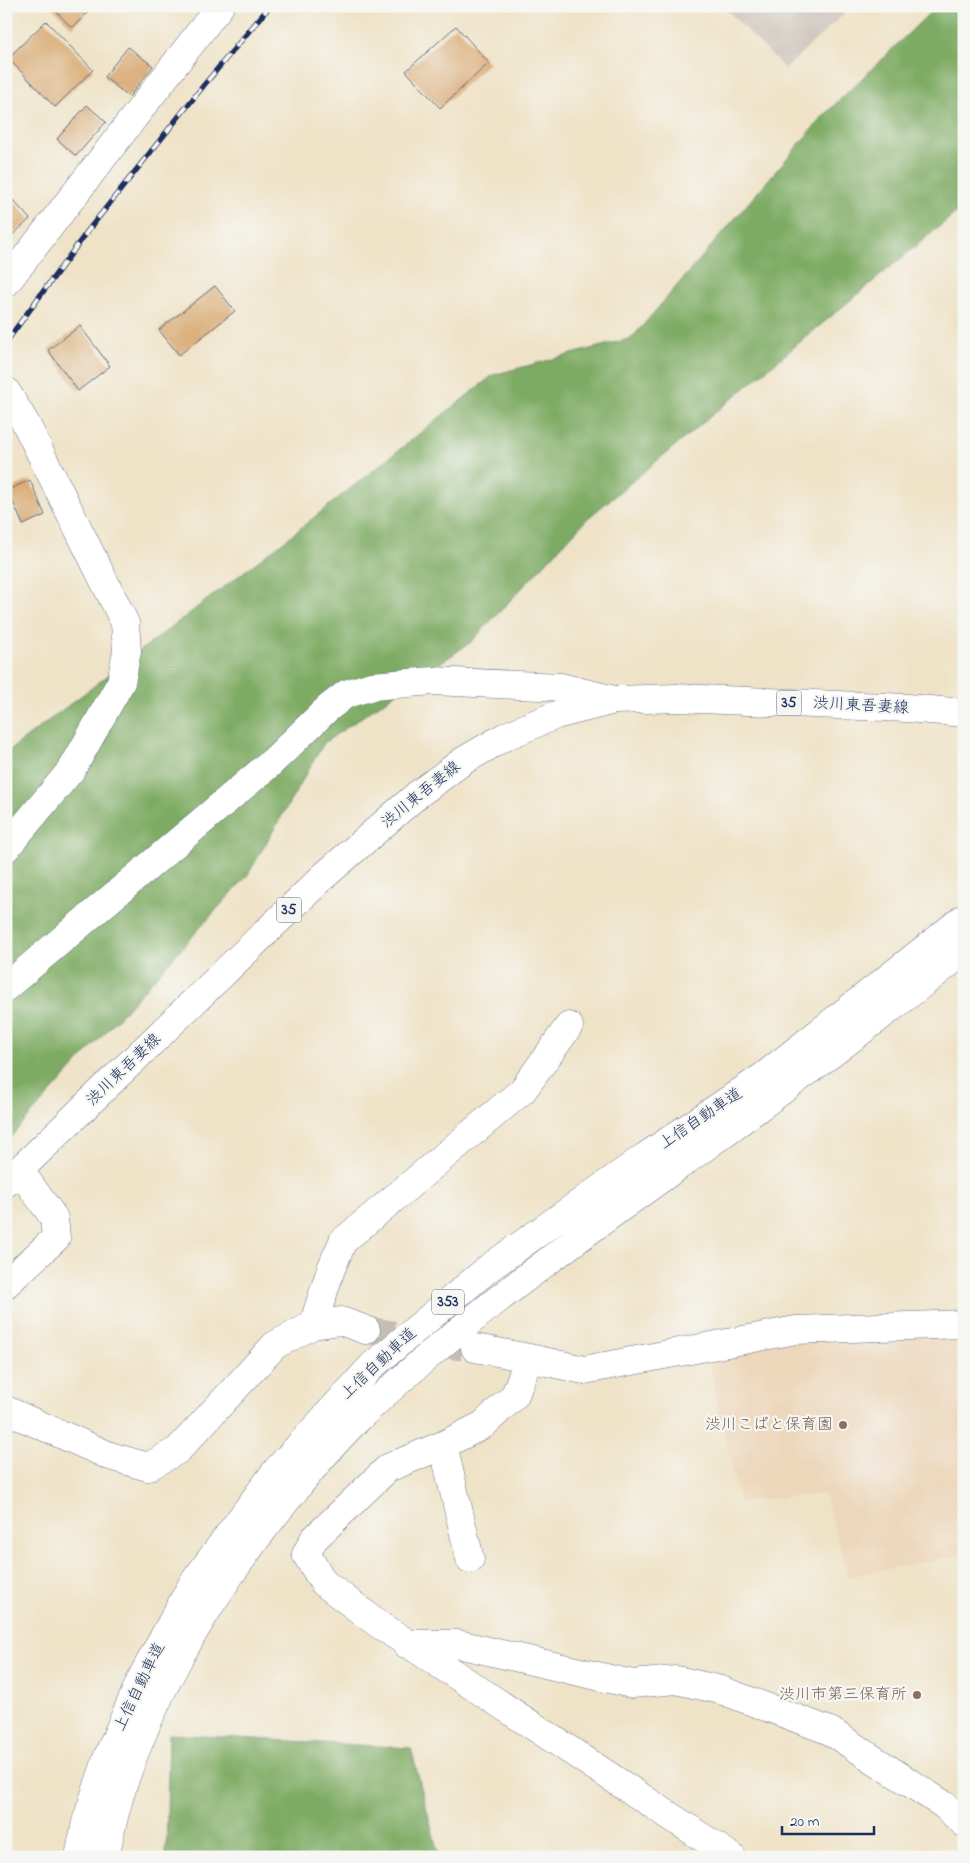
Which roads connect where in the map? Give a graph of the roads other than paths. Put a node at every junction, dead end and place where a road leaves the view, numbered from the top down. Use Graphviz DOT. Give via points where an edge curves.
graph roads {
  1 [pos="220,6"];
  2 [pos="6,283"];
  3 [pos="6,392"];
  4 [pos="615,700"];
  5 [pos="964,713"];
  6 [pos="6,848"];
  7 [pos="964,918"];
  8 [pos="964,951"];
  9 [pos="6,987"];
  10 [pos="569,1026"];
  11 [pos="13,1177"];
  12 [pos="6,1284"];
  13 [pos="964,1324"];
  14 [pos="313,1325"];
  15 [pos="366,1330"];
  16 [pos="474,1348"];
  17 [pos="528,1358"];
  18 [pos="6,1410"];
  19 [pos="443,1445"];
  20 [pos="470,1559"];
  21 [pos="406,1644"];
  22 [pos="964,1822"];
  23 [pos="99,1825"];
  24 [pos="80,1857"];
  25 [pos="105,1857"];
  26 [pos="732,1857"];
  1 -- 2 [label="main road"];
  3 -- 6 [label="main road" via="26,424 126,623 127,651 121,682 72,769"];
  4 -- 5 [label="main road, 渋川東吾妻線 / 35" via="677,698"];
  4 -- 9 [label="main road" via="561,688 433,681 372,686 346,694 327,708 272,762"];
  4 -- 11 [label="main road, 渋川東吾妻線 / 35" via="556,715 506,736 463,761 417,795 325,875"];
  7 -- 23 [label="main road, 上信自動車道 / 353" via="764,1076 490,1267 373,1365 275,1472 193,1583 141,1679 108,1756"];
  8 -- 23 [label="main road, 上信自動車道 / 353" via="812,1069 500,1297 357,1420 260,1530 222,1584 164,1685 123,1784"];
  10 -- 14 [label="main road" via="522,1090 343,1241"];
  11 -- 12 [label="main road" via="54,1218 56,1238"];
  13 -- 17 [label="main road" via="796,1330 584,1370"];
  14 -- 15 [label="main road" via="342,1321"];
  14 -- 18 [label="main road" via="275,1345 178,1450 148,1467 110,1456"];
  16 -- 17 [label="main road"];
  17 -- 19 [label="main road" via="514,1395 483,1425"];
  19 -- 20 [label="main road"];
  19 -- 21 [label="main road" via="388,1468 314,1539 306,1554 324,1583"];
  21 -- 22 [label="main road" via="458,1644 632,1684 676,1680 721,1690 830,1731 944,1805"];
  21 -- 26 [label="main road"];
  23 -- 24 [label="main road, 上信自動車道 / 353"];
  23 -- 25 [label="main road, 上信自動車道 / 353"];
}
